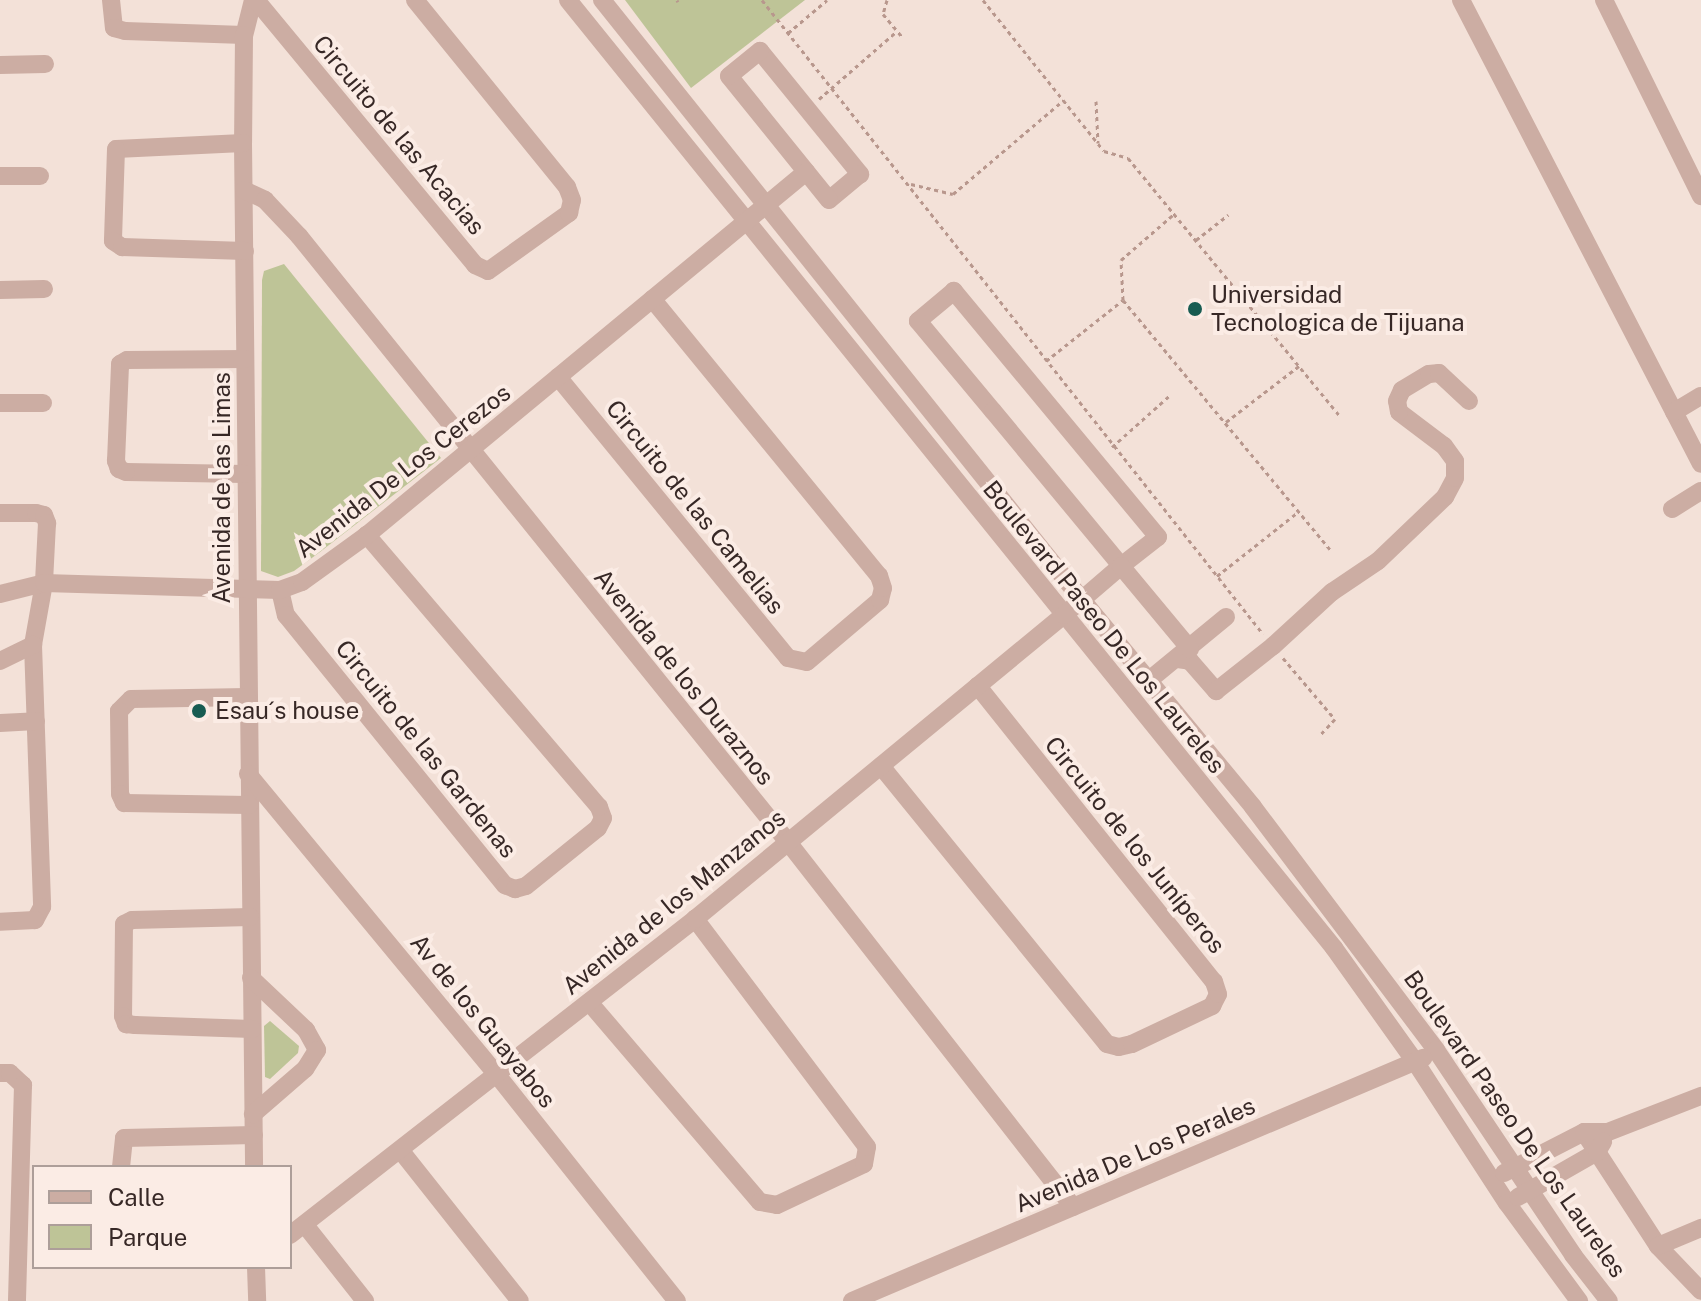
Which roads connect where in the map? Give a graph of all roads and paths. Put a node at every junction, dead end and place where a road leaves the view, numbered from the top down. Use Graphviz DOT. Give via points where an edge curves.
graph roads {
  1 [pos="111,0"];
  2 [pos="255,0"];
  3 [pos="415,0"];
  4 [pos="568,0"];
  5 [pos="602,0"];
  6 [pos="762,0"];
  7 [pos="827,0"];
  8 [pos="887,0"];
  9 [pos="983,0"];
  10 [pos="1461,0"];
  11 [pos="1604,0"];
  12 [pos="897,31"];
  13 [pos="788,33"];
  14 [pos="244,35"];
  15 [pos="903,38"];
  16 [pos="45,64"];
  17 [pos="0,65"];
  18 [pos="833,88"];
  19 [pos="1064,100"];
  20 [pos="1096,101"];
  21 [pos="806,108"];
  22 [pos="243,143"];
  23 [pos="1098,143"];
  24 [pos="806,172"];
  25 [pos="0,176"];
  26 [pos="40,176"];
  27 [pos="909,184"];
  28 [pos="244,190"];
  29 [pos="1701,196"];
  30 [pos="767,203"];
  31 [pos="1174,214"];
  32 [pos="1228,215"];
  33 [pos="745,222"];
  34 [pos="1196,240"];
  35 [pos="245,251"];
  36 [pos="44,289"];
  37 [pos="0,290"];
  38 [pos="652,299"];
  39 [pos="1123,300"];
  40 [pos="245,359"];
  41 [pos="1045,362"];
  42 [pos="1299,366"];
  43 [pos="558,377"];
  44 [pos="1169,396"];
  45 [pos="1701,396"];
  46 [pos="1469,401"];
  47 [pos="0,403"];
  48 [pos="43,403"];
  49 [pos="1674,412"];
  50 [pos="1340,416"];
  51 [pos="1225,424"];
  52 [pos="1113,446"];
  53 [pos="469,450"];
  54 [pos="1095,461"];
  55 [pos="1701,464"];
  56 [pos="245,474"];
  57 [pos="1701,491"];
  58 [pos="1672,509"];
  59 [pos="1298,512"];
  60 [pos="0,513"];
  61 [pos="367,535"];
  62 [pos="1332,552"];
  63 [pos="1121,566"];
  64 [pos="44,583"];
  65 [pos="246,588"];
  66 [pos="280,590"];
  67 [pos="0,594"];
  68 [pos="1082,600"];
  69 [pos="1064,615"];
  70 [pos="1226,617"];
  71 [pos="33,645"];
  72 [pos="1184,654"];
  73 [pos="0,661"];
  74 [pos="1148,681"];
  75 [pos="978,686"];
  76 [pos="247,697"];
  77 [pos="36,721"];
  78 [pos="0,723"];
  79 [pos="881,766"];
  80 [pos="248,774"];
  81 [pos="249,805"];
  82 [pos="788,842"];
  83 [pos="250,917"];
  84 [pos="695,919"];
  85 [pos="0,922"];
  86 [pos="251,978"];
  87 [pos="589,1002"];
  88 [pos="252,1029"];
  89 [pos="1436,1050"];
  90 [pos="1416,1063"];
  91 [pos="0,1073"];
  92 [pos="497,1075"];
  93 [pos="1701,1096"];
  94 [pos="253,1114"];
  95 [pos="1584,1132"];
  96 [pos="1608,1132"];
  97 [pos="254,1135"];
  98 [pos="401,1151"];
  99 [pos="1597,1152"];
  100 [pos="121,1165"];
  101 [pos="254,1165"];
  102 [pos="1513,1168"];
  103 [pos="1491,1179"];
  104 [pos="1529,1191"];
  105 [pos="1507,1203"];
  106 [pos="1073,1207"];
  107 [pos="1701,1228"];
  108 [pos="298,1230"];
  109 [pos="1658,1246"];
  110 [pos="256,1269"];
  111 [pos="12,1289"];
  112 [pos="1701,1291"];
  113 [pos="257,1301"];
  114 [pos="365,1301"];
  115 [pos="520,1301"];
  116 [pos="677,1301"];
  117 [pos="852,1301"];
  118 [pos="1579,1301"];
  119 [pos="1609,1301"];
  1 -- 14 [label="street" via="114,28"];
  2 -- 3 [label="street, Circuito de las Acacias" via="475,265 488,271 569,213 572,200 567,187"];
  2 -- 14 [label="street, Avenida de las Limas"];
  4 -- 33 [label="street, Boulevard Paseo De Los Laureles"];
  5 -- 30 [label="street, Boulevard Paseo De Los Laureles"];
  6 -- 13 [label="path"];
  7 -- 13 [label="path"];
  8 -- 12 [label="path" via="883,14"];
  9 -- 19 [label="path"];
  10 -- 49 [label="street"];
  11 -- 29 [label="street"];
  12 -- 15 [label="path"];
  12 -- 18 [label="path"];
  13 -- 18 [label="path"];
  14 -- 22 [label="street, Avenida de las Limas"];
  16 -- 17 [label="street"];
  18 -- 21 [label="path"];
  18 -- 27 [label="path"];
  19 -- 23 [label="path"];
  19 -- 27 [label="path" via="953,194"];
  20 -- 23 [label="path"];
  21 -- 24 [label="street" via="860,174 829,200"];
  21 -- 24 [label="street" via="760,51 729,76"];
  22 -- 28 [label="street, Avenida de las Limas"];
  22 -- 35 [label="street" via="116,149 113,241 122,247"];
  23 -- 31 [label="path" via="1104,151 1128,158"];
  24 -- 30 [label="street, Avenida De Los Cerezos"];
  25 -- 26 [label="street"];
  27 -- 41 [label="path"];
  28 -- 35 [label="street, Avenida de las Limas"];
  28 -- 53 [label="street, Avenida de los Duraznos" via="265,200 299,236"];
  30 -- 33 [label="street, Avenida De Los Cerezos"];
  30 -- 68 [label="street, Boulevard Paseo De Los Laureles"];
  31 -- 34 [label="path"];
  31 -- 39 [label="path" via="1121,260"];
  32 -- 34 [label="path"];
  33 -- 38 [label="street, Avenida De Los Cerezos"];
  33 -- 69 [label="street, Boulevard Paseo De Los Laureles"];
  34 -- 42 [label="path"];
  35 -- 40 [label="street, Avenida de las Limas"];
  36 -- 37 [label="street"];
  38 -- 43 [label="street, Avenida De Los Cerezos"];
  38 -- 43 [label="street, Circuito de las Camelias" via="879,576 880,600 807,662 788,658"];
  39 -- 41 [label="path"];
  39 -- 51 [label="path"];
  40 -- 56 [label="street, Avenida de las Limas"];
  40 -- 56 [label="street" via="120,364 116,446 119,469 126,472"];
  41 -- 52 [label="path"];
  42 -- 50 [label="path"];
  42 -- 51 [label="path"];
  43 -- 53 [label="street, Avenida De Los Cerezos"];
  44 -- 52 [label="path"];
  45 -- 49 [label="street"];
  46 -- 72 [label="street" via="1439,373 1402,390 1399,412 1444,446 1455,461 1455,478 1445,497 1378,561 1332,592 1216,691"];
  47 -- 48 [label="street"];
  49 -- 55 [label="street"];
  51 -- 59 [label="path"];
  52 -- 54 [label="path"];
  52 -- 59 [label="path" via="1217,576"];
  53 -- 61 [label="street, Avenida De Los Cerezos"];
  53 -- 82 [label="street, Avenida de los Duraznos"];
  54 -- 63 [label="street, Avenida de los Manzanos" via="1158,537"];
  54 -- 63 [label="street" via="954,291 918,321"];
  56 -- 65 [label="street, Avenida de las Limas"];
  57 -- 58 [label="street"];
  59 -- 62 [label="path"];
  60 -- 64 [label="street" via="44,515"];
  61 -- 66 [label="street, Avenida De Los Cerezos" via="302,582"];
  61 -- 66 [label="street, Circuito de las Gardenas" via="599,807 603,818 598,828 526,886 505,885 286,615"];
  63 -- 68 [label="street, Avenida de los Manzanos"];
  63 -- 72 [label="street"];
  64 -- 65 [label="street, Avenida De Los Cerezos"];
  64 -- 67 [label="street, Avenida De Los Cerezos"];
  64 -- 71 [label="street"];
  65 -- 66 [label="street, Avenida De Los Cerezos"];
  65 -- 76 [label="street, Avenida de las Limas"];
  68 -- 69 [label="street, Avenida de los Manzanos"];
  68 -- 74 [label="street, Boulevard Paseo De Los Laureles"];
  69 -- 75 [label="street, Avenida de los Manzanos"];
  69 -- 90 [label="street, Boulevard Paseo De Los Laureles" via="1334,948"];
  70 -- 72 [label="street"];
  71 -- 73 [label="street"];
  71 -- 77 [label="street"];
  72 -- 74 [label="street"];
  74 -- 89 [label="street, Boulevard Paseo De Los Laureles" via="1262,819"];
  75 -- 79 [label="street, Avenida de los Manzanos"];
  75 -- 79 [label="street, Circuito de los Juníperos" via="1214,982 1218,994 1212,1006 1132,1044 1107,1044"];
  76 -- 80 [label="street, Avenida de las Limas"];
  76 -- 81 [label="street" via="131,699 119,711 120,794 124,803"];
  77 -- 78 [label="street"];
  77 -- 85 [label="street" via="42,907 35,920"];
  79 -- 82 [label="street, Avenida de los Manzanos"];
  80 -- 81 [label="street, Avenida de las Limas"];
  80 -- 92 [label="street, Av de los Guayabos"];
  81 -- 83 [label="street, Avenida de las Limas"];
  82 -- 84 [label="street, Avenida de los Manzanos"];
  82 -- 106 [label="street, Avenida de los Duraznos"];
  83 -- 86 [label="street, Avenida de las Limas"];
  83 -- 88 [label="street" via="124,924 123,1016 126,1024 135,1025"];
  84 -- 87 [label="street, Avenida de los Manzanos"];
  84 -- 87 [label="street" via="867,1147 864,1164 777,1205 760,1202"];
  86 -- 88 [label="street, Avenida de las Limas"];
  86 -- 94 [label="street" via="306,1030 317,1050 305,1069"];
  87 -- 92 [label="street, Avenida de los Manzanos"];
  88 -- 94 [label="street, Avenida de las Limas"];
  89 -- 90 [label="street, Avenida De Los Perales"];
  89 -- 102 [label="street, Boulevard Paseo De Los Laureles"];
  90 -- 103 [label="street, Boulevard Paseo De Los Laureles"];
  90 -- 106 [label="street, Avenida De Los Perales"];
  91 -- 111 [label="street" via="10,1073 23,1085"];
  92 -- 98 [label="street, Avenida de los Manzanos"];
  92 -- 116 [label="street, Av de los Guayabos"];
  93 -- 96 [label="street"];
  94 -- 97 [label="street, Avenida de las Limas"];
  95 -- 96 [label="street"];
  95 -- 99 [label="street"];
  95 -- 102 [label="street"];
  96 -- 99 [label="street"];
  97 -- 100 [label="street" via="124,1138"];
  97 -- 101 [label="street, Avenida de las Limas"];
  98 -- 108 [label="street, Avenida de los Manzanos"];
  98 -- 115 [label="street"];
  99 -- 104 [label="street"];
  99 -- 109 [label="street"];
  102 -- 103 [label="street"];
  102 -- 104 [label="street, Boulevard Paseo De Los Laureles"];
  103 -- 105 [label="street, Boulevard Paseo De Los Laureles"];
  104 -- 105 [label="street"];
  104 -- 119 [label="street, Boulevard Paseo De Los Laureles"];
  105 -- 118 [label="street, Boulevard Paseo De Los Laureles"];
  106 -- 117 [label="street, Avenida De Los Perales"];
  107 -- 109 [label="street"];
  108 -- 114 [label="street"];
  109 -- 112 [label="street"];
  110 -- 113 [label="street"];
}
